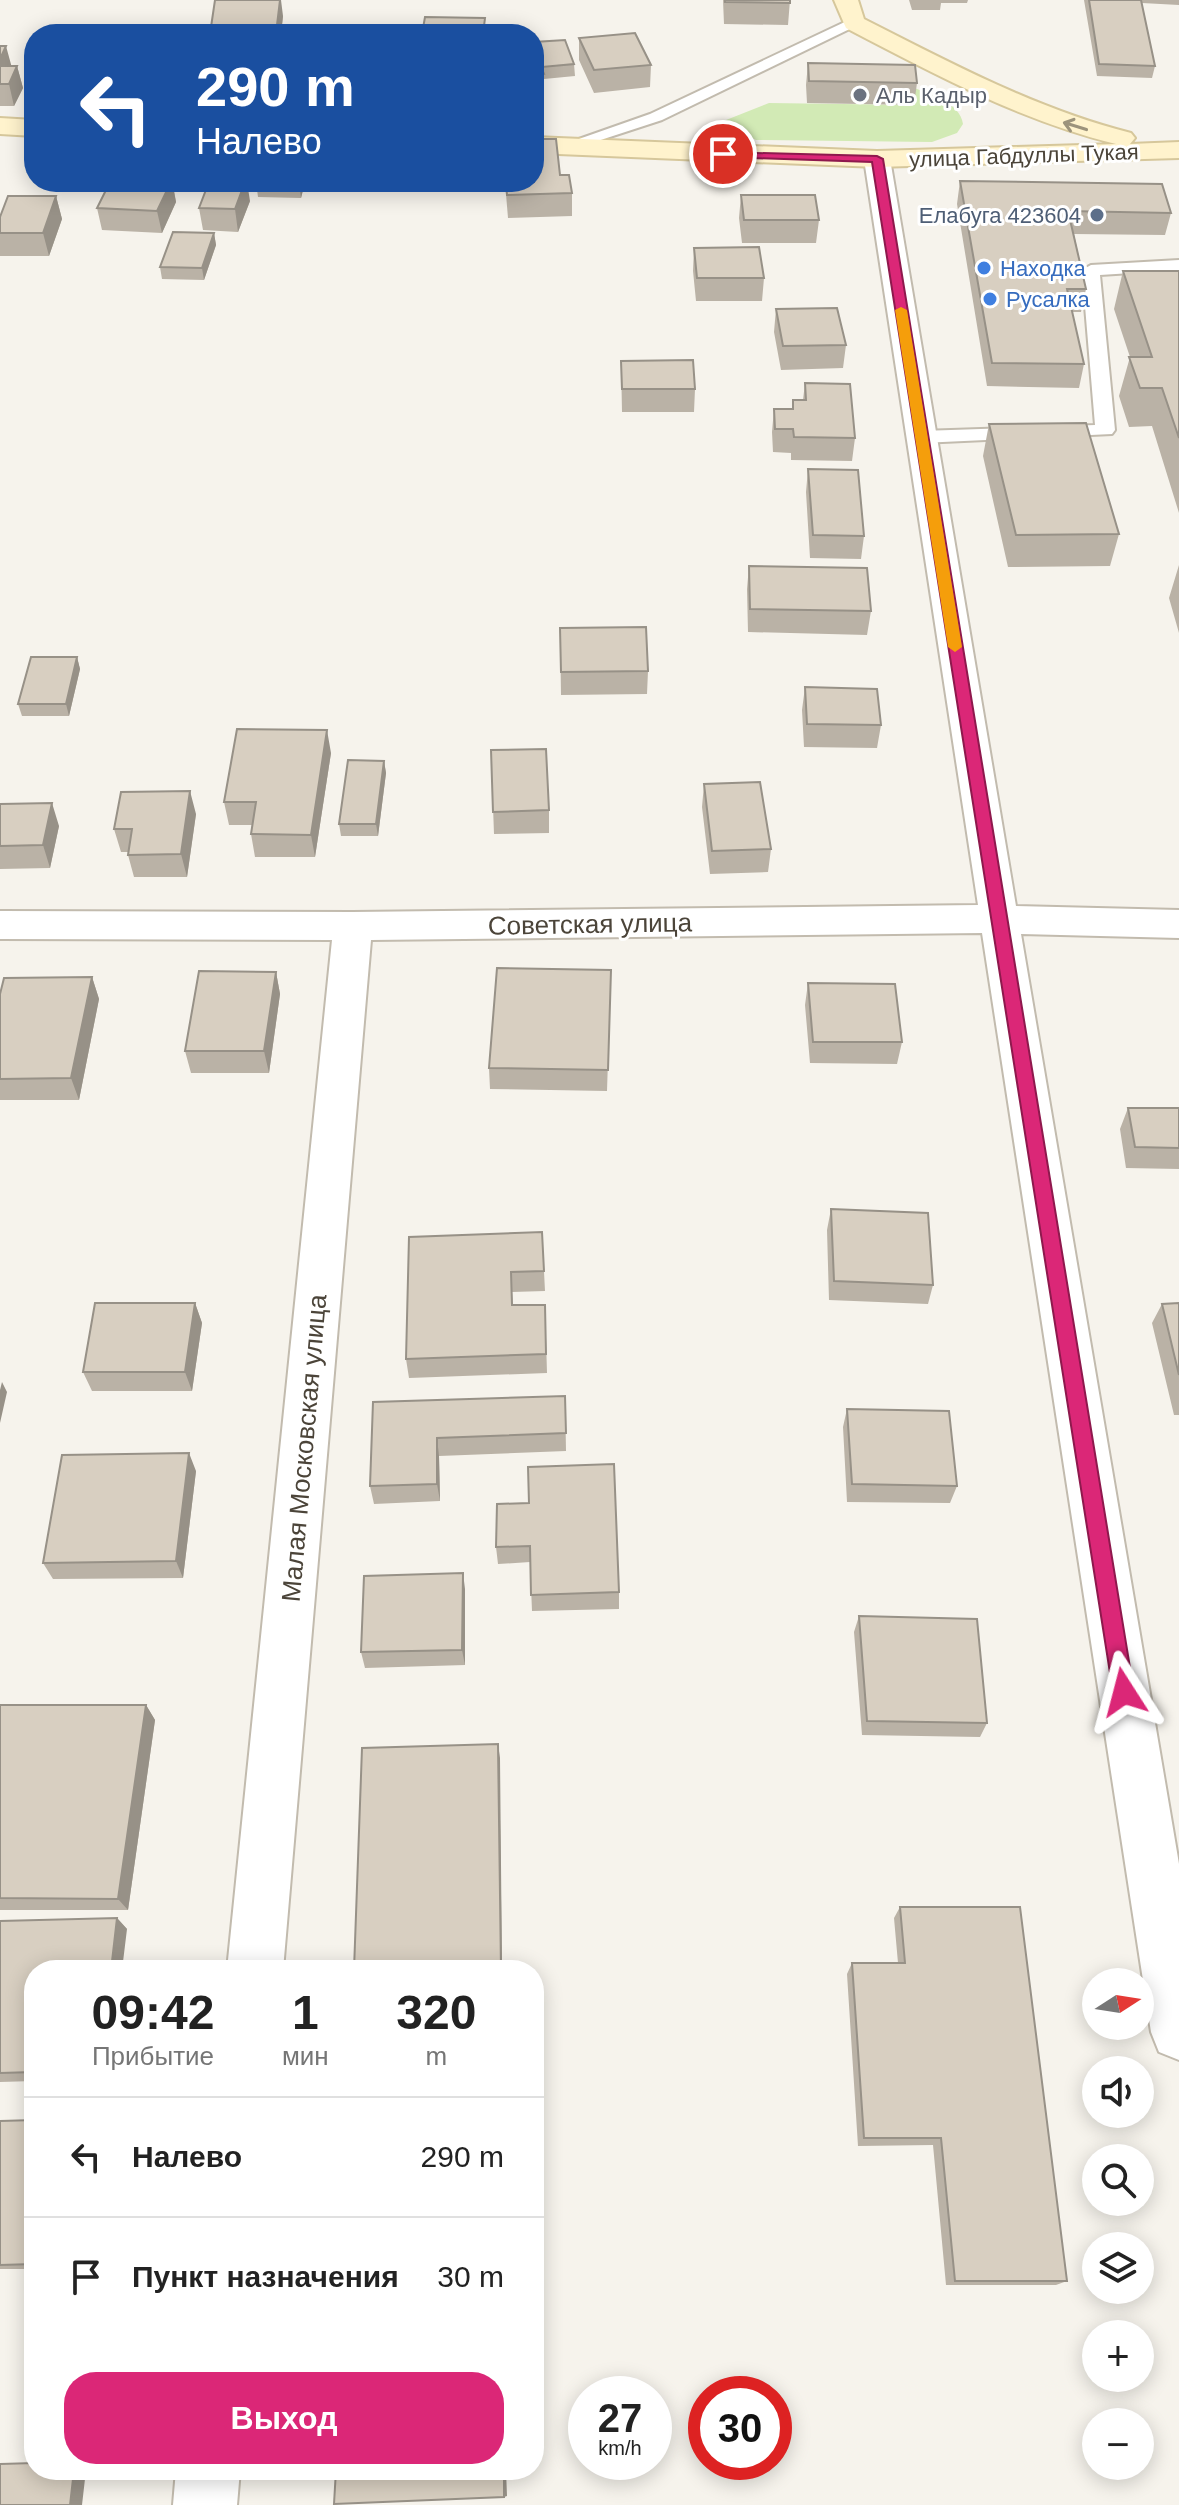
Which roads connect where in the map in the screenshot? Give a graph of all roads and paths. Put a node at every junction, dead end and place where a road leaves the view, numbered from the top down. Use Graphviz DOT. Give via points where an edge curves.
graph roads {
  1 [pos="850,12"];
  2 [pos="1004,99"];
  3 [pos="0,126"];
  4 [pos="24,127"];
  5 [pos="1179,144"];
  6 [pos="544,145"];
  7 [pos="567,146"];
  8 [pos="1179,150"];
  9 [pos="951,158"];
  10 [pos="877,159"];
  11 [pos="1179,265"];
  12 [pos="921,437"];
  13 [pos="998,919"];
  14 [pos="1179,924"];
  15 [pos="0,925"];
  16 [pos="353,926"];
  17 [pos="256,1960"];
  18 [pos="1179,2032"];
  19 [pos="207,2480"];
  20 [pos="205,2505"];
  1 -- 2 [label="main road"];
  1 -- 7 [label="lane" via="656,117"];
  5 -- 2 [label="main road, one-way" via="1075,128"];
  2 -- 9 [label="main road" via="1015,125 1006,145"];
  3 -- 4 [label="main road"];
  6 -- 7 [label="main road, улица Габдуллы Тукая"];
  7 -- 10 [label="main road, улица Габдуллы Тукая"];
  8 -- 9 [label="main road, улица Габдуллы Тукая"];
  9 -- 10 [label="main road, улица Габдуллы Тукая"];
  10 -- 12 [label="street"];
  11 -- 12 [label="lane" via="1091,270 1105,430"];
  12 -- 13 [label="street"];
  13 -- 14 [label="street, Советская улица"];
  13 -- 16 [label="street, Советская улица"];
  13 -- 18 [label="street"];
  15 -- 16 [label="street, Советская улица"];
  16 -- 17 [label="street, Малая Московская улица"];
  19 -- 20 [label="street"];
}
